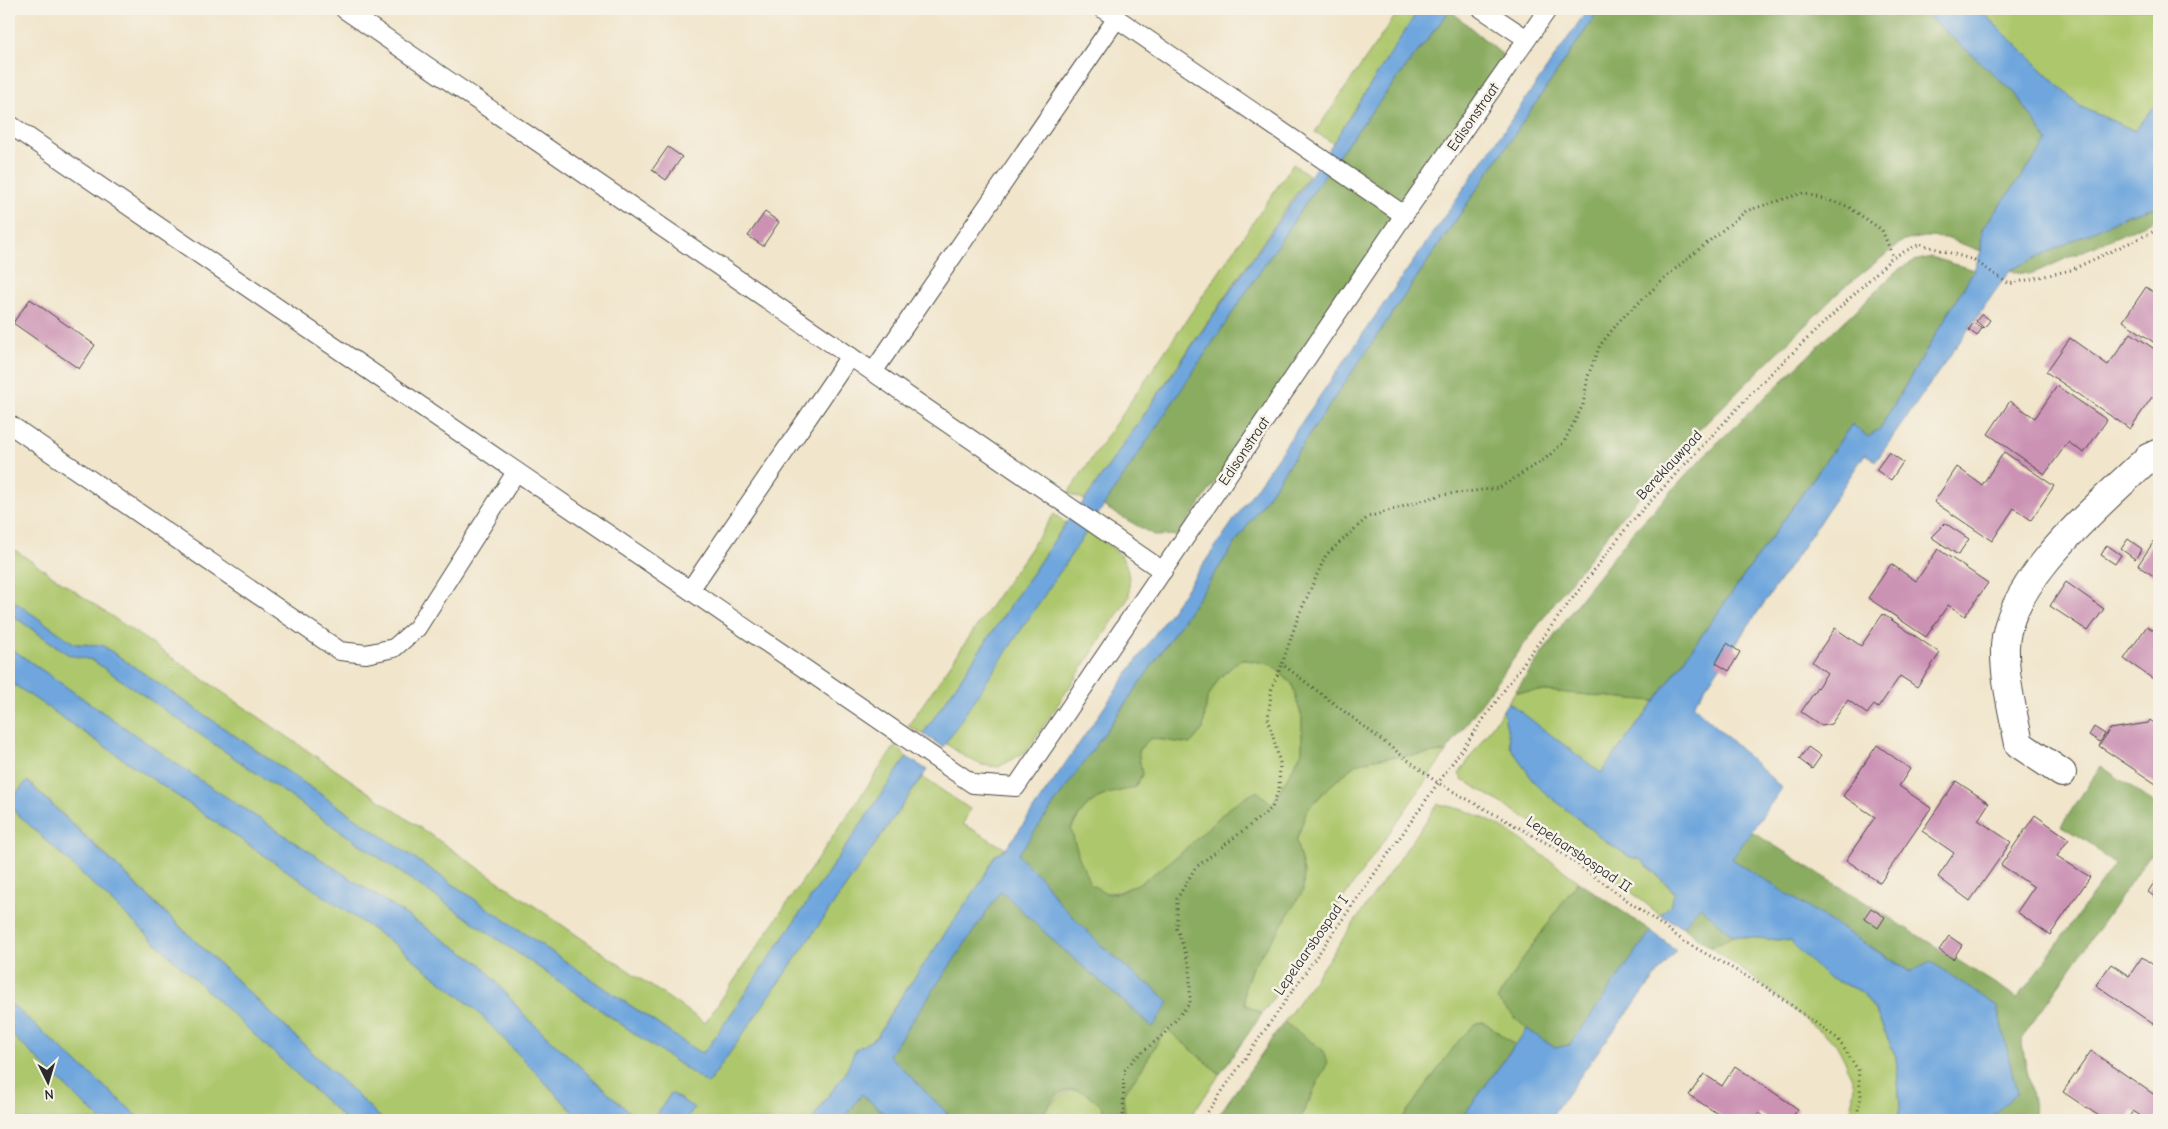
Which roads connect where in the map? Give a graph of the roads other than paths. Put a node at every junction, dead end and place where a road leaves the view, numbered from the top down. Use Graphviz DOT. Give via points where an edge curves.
graph roads {
  1 [pos="344,9"];
  2 [pos="1482,9"];
  3 [pos="1548,9"];
  4 [pos="1110,13"];
  5 [pos="1527,39"];
  6 [pos="9,124"];
  7 [pos="1404,214"];
  8 [pos="850,356"];
  9 [pos="873,372"];
  10 [pos="9,424"];
  11 [pos="2159,453"];
  12 [pos="516,472"];
  13 [pos="1163,571"];
  14 [pos="690,590"];
  15 [pos="2062,772"];
  1 -- 8 [label="lane"];
  2 -- 5 [label="lane"];
  3 -- 5 [label="lane, Edisonstraat"];
  4 -- 7 [label="lane"];
  4 -- 9 [label="lane"];
  5 -- 7 [label="lane, Edisonstraat"];
  6 -- 12 [label="lane"];
  7 -- 13 [label="lane, Edisonstraat"];
  8 -- 9 [label="lane"];
  8 -- 14 [label="lane"];
  9 -- 13 [label="lane"];
  10 -- 12 [label="lane" via="340,651 366,654 394,648 417,628"];
  11 -- 15 [label="street" via="2148,458 2060,543 2027,586 2012,616 2005,644 2006,669 2019,744"];
  12 -- 14 [label="lane"];
  13 -- 14 [label="lane, Edisonstraat" via="1016,787 973,784"];
}
